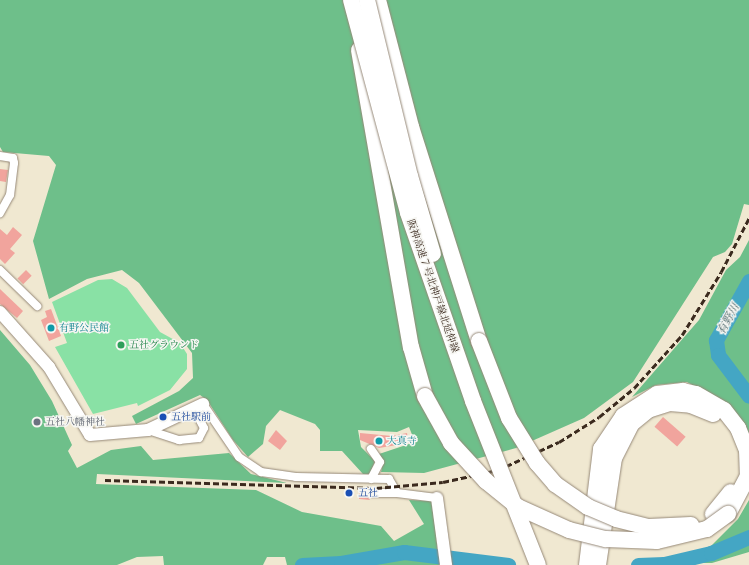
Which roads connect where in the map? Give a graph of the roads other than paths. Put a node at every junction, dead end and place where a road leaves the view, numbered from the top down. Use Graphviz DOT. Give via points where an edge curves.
graph roads {
  1 [pos="350,0"];
  2 [pos="367,0"];
  3 [pos="378,0"];
  4 [pos="355,17"];
  5 [pos="0,156"];
  6 [pos="0,213"];
  7 [pos="0,270"];
  8 [pos="37,306"];
  9 [pos="1,315"];
  10 [pos="198,406"];
  11 [pos="721,414"];
  12 [pos="148,430"];
  13 [pos="371,449"];
  14 [pos="371,479"];
  15 [pos="370,492"];
  16 [pos="398,493"];
  17 [pos="437,498"];
  18 [pos="595,542"];
  19 [pos="446,565"];
  20 [pos="538,565"];
  21 [pos="548,565"];
  22 [pos="588,565"];
  23 [pos="598,565"];
  1 -- 4 [label="highway, 阪神高速７号北神戸線北延伸線, bridge"];
  2 -- 21 [label="highway, 阪神高速７号北神戸線北延伸線, bridge" via="410,176 436,264 511,477"];
  3 -- 11 [label="highway, bridge" via="411,127 479,341 509,418 537,464 572,498 601,514 649,526 691,525 722,505 736,480 738,460 734,442"];
  4 -- 11 [label="highway, bridge" via="362,75 416,370 425,396 451,443 486,481 518,507 587,536 642,541 685,536 707,529 722,520 738,500 748,476 747,450 738,428"];
  4 -- 20 [label="highway, 阪神高速７号北神戸線北延伸線, bridge" via="408,213 473,401"];
  5 -- 6 [label="street" via="13,158 14,163 10,195"];
  7 -- 8 [label="street"];
  9 -- 12 [label="street" via="49,366 87,433 95,437"];
  10 -- 12 [label="street"];
  10 -- 12 [label="street" via="204,428 199,438 179,440"];
  10 -- 14 [label="street" via="239,457 255,469 296,477"];
  11 -- 18 [label="highway" via="703,408 670,403 648,410 631,424 614,458"];
  13 -- 14 [label="street" via="380,462"];
  14 -- 16 [label="street" via="392,480"];
  15 -- 16 [label="street"];
  16 -- 17 [label="street"];
  17 -- 19 [label="street"];
  18 -- 22 [label="highway"];
  18 -- 23 [label="highway"];
}
